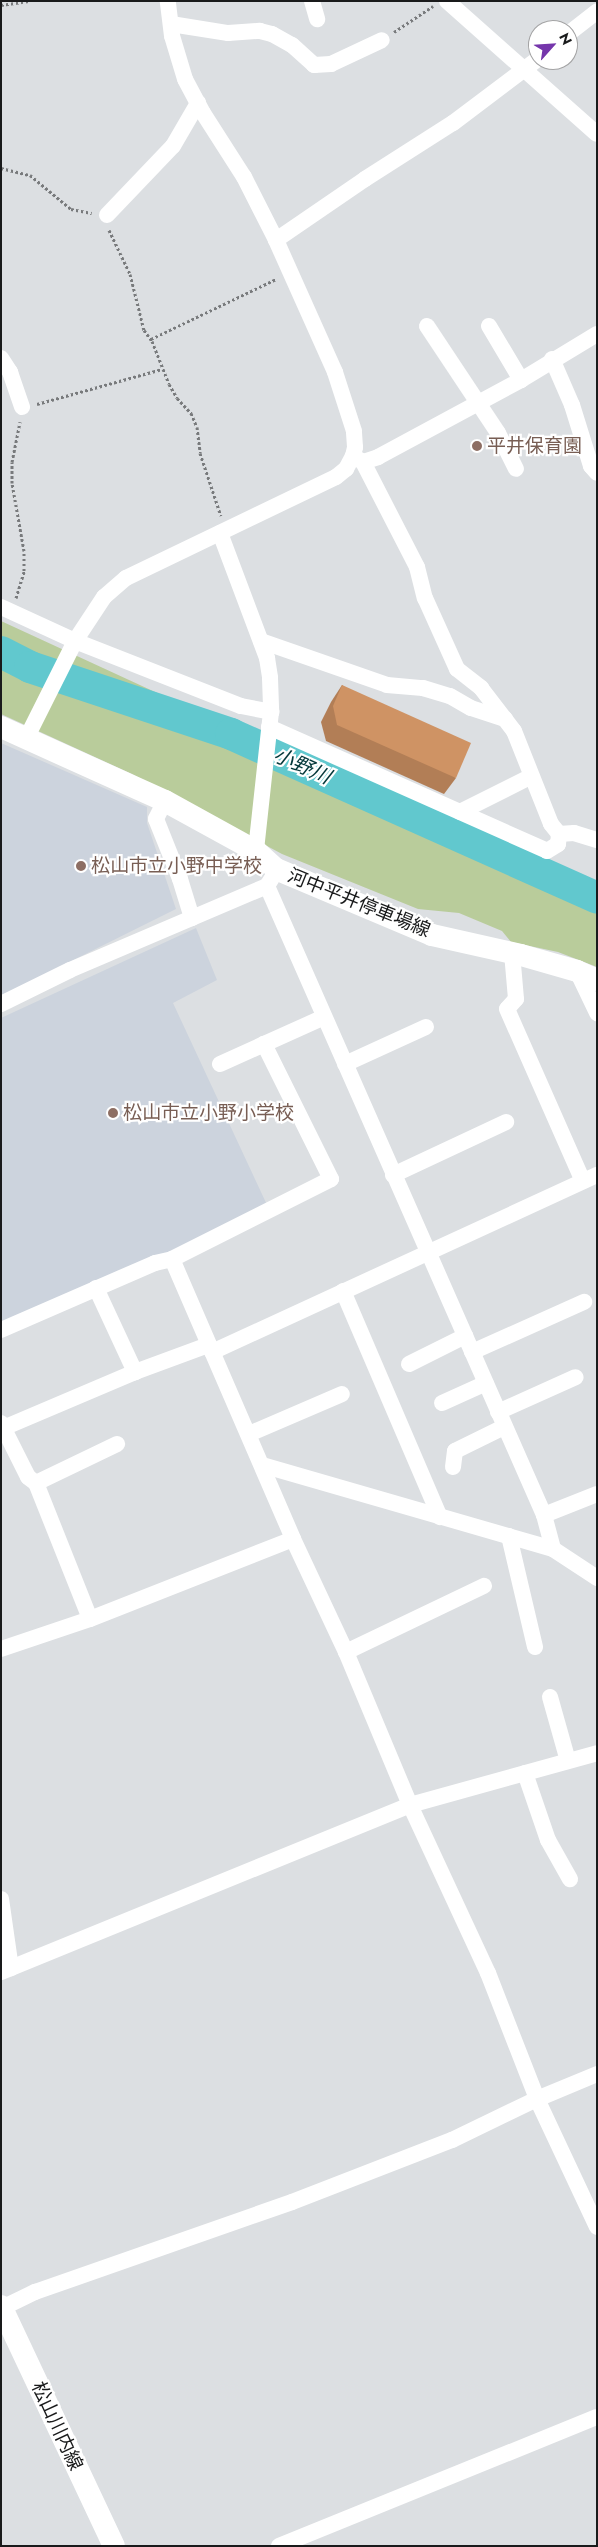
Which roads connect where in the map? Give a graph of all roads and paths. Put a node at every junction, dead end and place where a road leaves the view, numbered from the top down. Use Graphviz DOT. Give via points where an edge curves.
graph roads {
  1 [pos="31,1"];
  2 [pos="168,1"];
  3 [pos="312,1"];
  4 [pos="439,1"];
  5 [pos="446,1"];
  6 [pos="1,5"];
  7 [pos="597,11"];
  8 [pos="317,19"];
  9 [pos="171,24"];
  10 [pos="578,26"];
  11 [pos="382,40"];
  12 [pos="528,67"];
  13 [pos="524,70"];
  14 [pos="198,103"];
  15 [pos="597,134"];
  16 [pos="1,168"];
  17 [pos="107,215"];
  18 [pos="276,240"];
  19 [pos="290,272"];
  20 [pos="427,326"];
  21 [pos="490,326"];
  22 [pos="597,334"];
  23 [pos="150,339"];
  24 [pos="1,358"];
  25 [pos="552,359"];
  26 [pos="162,369"];
  27 [pos="521,380"];
  28 [pos="478,403"];
  29 [pos="22,407"];
  30 [pos="358,459"];
  31 [pos="516,469"];
  32 [pos="597,473"];
  33 [pos="223,532"];
  34 [pos="7,610"];
  35 [pos="261,641"];
  36 [pos="74,644"];
  37 [pos="505,719"];
  38 [pos="269,724"];
  39 [pos="1,727"];
  40 [pos="30,731"];
  41 [pos="532,776"];
  42 [pos="165,801"];
  43 [pos="460,812"];
  44 [pos="559,834"];
  45 [pos="597,840"];
  46 [pos="257,848"];
  47 [pos="272,877"];
  48 [pos="192,918"];
  49 [pos="512,953"];
  50 [pos="587,975"];
  51 [pos="1,1004"];
  52 [pos="597,1013"];
  53 [pos="324,1017"];
  54 [pos="426,1027"];
  55 [pos="264,1044"];
  56 [pos="220,1064"];
  57 [pos="345,1064"];
  58 [pos="506,1122"];
  59 [pos="393,1175"];
  60 [pos="590,1178"];
  61 [pos="427,1254"];
  62 [pos="172,1259"];
  63 [pos="96,1288"];
  64 [pos="343,1291"];
  65 [pos="584,1302"];
  66 [pos="1,1330"];
  67 [pos="465,1336"];
  68 [pos="210,1349"];
  69 [pos="472,1352"];
  70 [pos="409,1364"];
  71 [pos="135,1372"];
  72 [pos="576,1376"];
  73 [pos="486,1383"];
  74 [pos="342,1394"];
  75 [pos="442,1404"];
  76 [pos="498,1412"];
  77 [pos="2,1427"];
  78 [pos="504,1427"];
  79 [pos="249,1434"];
  80 [pos="117,1444"];
  81 [pos="262,1466"];
  82 [pos="452,1467"];
  83 [pos="36,1483"];
  84 [pos="597,1494"];
  85 [pos="544,1515"];
  86 [pos="440,1517"];
  87 [pos="509,1536"];
  88 [pos="293,1539"];
  89 [pos="554,1549"];
  90 [pos="597,1578"];
  91 [pos="484,1586"];
  92 [pos="90,1619"];
  93 [pos="535,1647"];
  94 [pos="1,1649"];
  95 [pos="346,1652"];
  96 [pos="550,1697"];
  97 [pos="597,1753"];
  98 [pos="568,1761"];
  99 [pos="525,1773"];
  100 [pos="410,1805"];
  101 [pos="570,1879"];
  102 [pos="1,1899"];
  103 [pos="6,1970"];
  104 [pos="597,2074"];
  105 [pos="537,2099"];
  106 [pos="597,2227"];
  107 [pos="2,2307"];
  108 [pos="597,2417"];
  109 [pos="114,2546"];
  110 [pos="279,2546"];
  1 -- 6 [label="path"];
  2 -- 9 [label="street"];
  3 -- 8 [label="street"];
  4 -- 11 [label="path"];
  5 -- 13 [label="street"];
  7 -- 10 [label="street"];
  9 -- 11 [label="street" via="228,33 260,31 272,34 292,45 314,65 331,64"];
  9 -- 14 [label="street" via="185,79"];
  12 -- 13 [label="street"];
  13 -- 15 [label="street"];
  13 -- 18 [label="street" via="453,123"];
  14 -- 17 [label="street" via="173,146"];
  14 -- 18 [label="street" via="244,176"];
  16 -- 17 [label="path" via="30,175 70,209"];
  17 -- 23 [label="path" via="106,224 130,274 144,330"];
  18 -- 19 [label="street"];
  19 -- 23 [label="path"];
  19 -- 30 [label="street" via="335,372 354,431"];
  20 -- 28 [label="street"];
  21 -- 27 [label="street"];
  22 -- 25 [label="street"];
  23 -- 26 [label="path"];
  24 -- 29 [label="street" via="10,372"];
  25 -- 27 [label="street"];
  25 -- 32 [label="street" via="572,405 591,466"];
  26 -- 29 [label="path"];
  26 -- 33 [label="path" via="197,426 200,453"];
  27 -- 28 [label="street"];
  28 -- 30 [label="street" via="378,457"];
  28 -- 31 [label="street"];
  29 -- 34 [label="path" via="12,462 12,483 24,571"];
  30 -- 33 [label="street" via="336,477"];
  30 -- 37 [label="street" via="417,567 425,598 457,669 481,688"];
  33 -- 35 [label="street"];
  33 -- 36 [label="street" via="126,578 104,598"];
  34 -- 36 [label="street"];
  35 -- 37 [label="street" via="387,685 423,688 450,696 471,708"];
  35 -- 38 [label="street" via="267,658"];
  36 -- 38 [label="street" via="241,706"];
  36 -- 40 [label="street"];
  37 -- 41 [label="street" via="514,730"];
  38 -- 43 [label="street"];
  38 -- 46 [label="street"];
  39 -- 40 [label="main road, 河中平井停車場線"];
  40 -- 42 [label="main road, 河中平井停車場線"];
  41 -- 43 [label="street"];
  41 -- 44 [label="street" via="551,824"];
  42 -- 46 [label="main road, 河中平井停車場線"];
  42 -- 48 [label="street" via="156,819"];
  43 -- 44 [label="street" via="547,851 558,844"];
  44 -- 45 [label="street" via="574,833"];
  46 -- 47 [label="main road, 河中平井停車場線"];
  47 -- 48 [label="street"];
  47 -- 49 [label="main road, 河中平井停車場線" via="432,935"];
  47 -- 53 [label="street"];
  48 -- 51 [label="street" via="70,970"];
  49 -- 50 [label="main road, 河中平井停車場線"];
  49 -- 60 [label="street" via="516,999 507,1009"];
  50 -- 52 [label="street"];
  53 -- 55 [label="street"];
  53 -- 57 [label="street"];
  54 -- 57 [label="street"];
  55 -- 56 [label="street"];
  55 -- 62 [label="street" via="331,1179"];
  57 -- 59 [label="street"];
  58 -- 59 [label="street"];
  59 -- 61 [label="street"];
  60 -- 61 [label="street"];
  61 -- 64 [label="street"];
  61 -- 67 [label="street"];
  62 -- 63 [label="street"];
  62 -- 68 [label="street"];
  63 -- 66 [label="street"];
  63 -- 71 [label="street"];
  64 -- 68 [label="street"];
  64 -- 86 [label="street"];
  65 -- 69 [label="street"];
  67 -- 69 [label="street"];
  67 -- 70 [label="street"];
  68 -- 71 [label="street"];
  68 -- 79 [label="street"];
  69 -- 73 [label="street"];
  71 -- 77 [label="street"];
  72 -- 76 [label="street"];
  73 -- 75 [label="street"];
  73 -- 76 [label="street"];
  74 -- 79 [label="street"];
  76 -- 78 [label="street"];
  77 -- 83 [label="street" via="28,1477"];
  78 -- 82 [label="street" via="455,1451"];
  78 -- 85 [label="street"];
  79 -- 81 [label="street"];
  80 -- 83 [label="street"];
  81 -- 86 [label="street"];
  81 -- 88 [label="street"];
  83 -- 92 [label="street"];
  84 -- 85 [label="street"];
  85 -- 89 [label="street"];
  86 -- 87 [label="street"];
  87 -- 89 [label="street"];
  87 -- 93 [label="street"];
  88 -- 92 [label="street"];
  88 -- 95 [label="street"];
  89 -- 90 [label="street"];
  91 -- 95 [label="street"];
  92 -- 94 [label="street"];
  95 -- 100 [label="street"];
  96 -- 98 [label="street"];
  97 -- 98 [label="street"];
  98 -- 99 [label="street"];
  99 -- 100 [label="street"];
  99 -- 101 [label="street" via="548,1840"];
  100 -- 103 [label="street"];
  100 -- 105 [label="street" via="488,1973"];
  102 -- 103 [label="street"];
  104 -- 105 [label="street"];
  105 -- 106 [label="street"];
  105 -- 107 [label="street" via="444,2143 292,2202 35,2292"];
  107 -- 109 [label="main road, 松山川内線"];
  108 -- 110 [label="street"];
}
